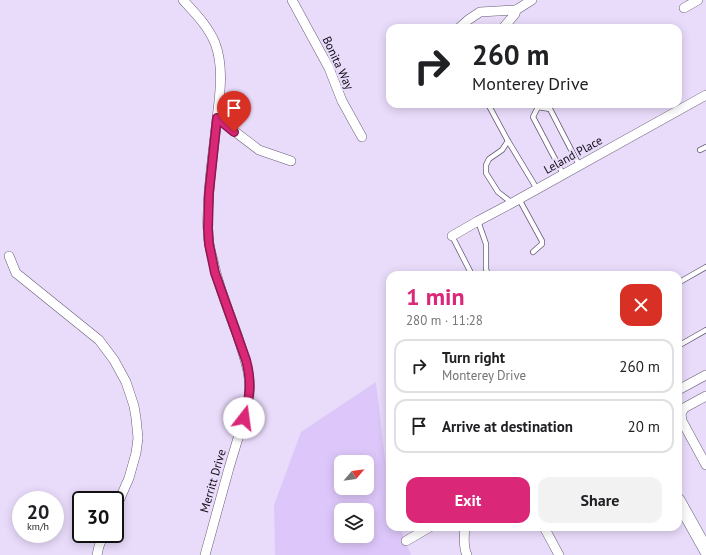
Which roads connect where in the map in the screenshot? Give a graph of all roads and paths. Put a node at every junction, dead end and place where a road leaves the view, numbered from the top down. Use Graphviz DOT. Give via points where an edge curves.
graph roads {
  1 [pos="182,0"];
  2 [pos="292,0"];
  3 [pos="532,0"];
  4 [pos="698,0"];
  5 [pos="520,7"];
  6 [pos="684,8"];
  7 [pos="464,24"];
  8 [pos="506,24"];
  9 [pos="706,95"];
  10 [pos="490,108"];
  11 [pos="538,108"];
  12 [pos="544,108"];
  13 [pos="217,118"];
  14 [pos="362,136"];
  15 [pos="508,141"];
  16 [pos="706,147"];
  17 [pos="700,150"];
  18 [pos="292,161"];
  19 [pos="580,165"];
  20 [pos="563,174"];
  21 [pos="537,189"];
  22 [pos="515,201"];
  23 [pos="478,221"];
  24 [pos="452,236"];
  25 [pos="533,252"];
  26 [pos="9,256"];
  27 [pos="706,267"];
  28 [pos="470,271"];
  29 [pos="487,271"];
  30 [pos="682,281"];
  31 [pos="706,330"];
  32 [pos="682,344"];
  33 [pos="706,375"];
  34 [pos="682,388"];
  35 [pos="706,396"];
  36 [pos="682,412"];
  37 [pos="682,421"];
  38 [pos="706,466"];
  39 [pos="123,491"];
  40 [pos="682,507"];
  41 [pos="423,531"];
  42 [pos="465,531"];
  43 [pos="546,531"];
  44 [pos="406,541"];
  45 [pos="101,543"];
  46 [pos="706,550"];
  47 [pos="97,555"];
  48 [pos="206,555"];
  49 [pos="467,555"];
  50 [pos="559,555"];
  1 -- 13 [label="street, Merritt Drive" via="207,28 218,53 220,72"];
  2 -- 14 [label="street, Bonita Way"];
  3 -- 5 [label="street"];
  4 -- 6 [label="street"];
  5 -- 7 [label="street" via="480,12"];
  5 -- 8 [label="street"];
  9 -- 19 [label="street, Leland Place"];
  10 -- 15 [label="lane"];
  11 -- 20 [label="lane" via="533,118"];
  12 -- 19 [label="lane" via="550,109"];
  13 -- 18 [label="street" via="259,150"];
  13 -- 48 [label="street, Merritt Drive" via="209,193 209,244 215,273 246,360 250,390"];
  15 -- 21 [label="lane"];
  15 -- 22 [label="lane" via="502,150 489,159 486,173 498,192"];
  16 -- 17 [label="lane"];
  19 -- 20 [label="street, Leland Place"];
  20 -- 21 [label="street, Leland Place"];
  21 -- 22 [label="street, Leland Place"];
  22 -- 23 [label="street, Leland Place"];
  22 -- 25 [label="lane" via="542,241"];
  23 -- 24 [label="street, Leland Place"];
  23 -- 29 [label="lane" via="486,244"];
  24 -- 28 [label="lane"];
  26 -- 39 [label="street" via="16,273 98,340 114,360 126,382 134,406 138,438 136,453"];
  27 -- 30 [label="lane"];
  31 -- 32 [label="lane"];
  33 -- 34 [label="street"];
  35 -- 36 [label="street" via="684,408"];
  37 -- 38 [label="street"];
  40 -- 46 [label="street"];
  41 -- 44 [label="street"];
  42 -- 49 [label="street" via="464,545"];
  43 -- 50 [label="street"];
  45 -- 47 [label="street"];
}
